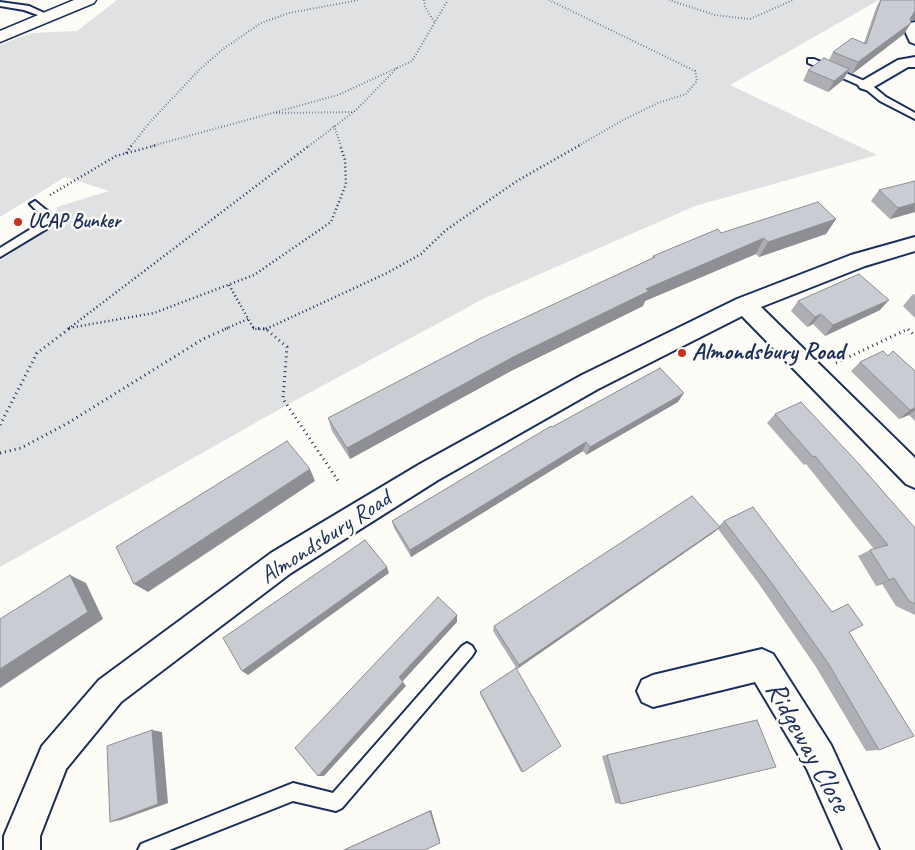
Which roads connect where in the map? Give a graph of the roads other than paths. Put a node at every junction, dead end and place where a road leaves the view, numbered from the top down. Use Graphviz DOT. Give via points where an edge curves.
graph roads {
  1 [pos="88,0"];
  2 [pos="0,4"];
  3 [pos="26,8"];
  4 [pos="0,11"];
  5 [pos="49,17"];
  6 [pos="915,26"];
  7 [pos="0,38"];
  8 [pos="915,39"];
  9 [pos="811,61"];
  10 [pos="915,62"];
  11 [pos="866,85"];
  12 [pos="915,116"];
  13 [pos="35,204"];
  14 [pos="915,244"];
  15 [pos="0,253"];
  16 [pos="745,305"];
  17 [pos="915,476"];
  18 [pos="467,651"];
  19 [pos="653,691"];
  20 [pos="15,840"];
  21 [pos="147,850"];
  22 [pos="860,850"];
  1 -- 5 [label="street"];
  2 -- 3 [label="lane"];
  3 -- 4 [label="lane"];
  3 -- 5 [label="lane"];
  5 -- 7 [label="street"];
  6 -- 8 [label="street" via="912,31"];
  9 -- 11 [label="lane"];
  10 -- 11 [label="street" via="904,63"];
  11 -- 12 [label="lane" via="882,99"];
  13 -- 15 [label="lane" via="45,213 44,226"];
  14 -- 16 [label="street, Almondsbury Road" via="858,260"];
  16 -- 17 [label="street"];
  16 -- 20 [label="street, Almondsbury Road" via="590,382 429,472 281,563 110,691 54,758"];
  18 -- 21 [label="lane" via="336,802 293,792"];
  19 -- 22 [label="street, Ridgeway Close" via="762,665 819,756"];
}
